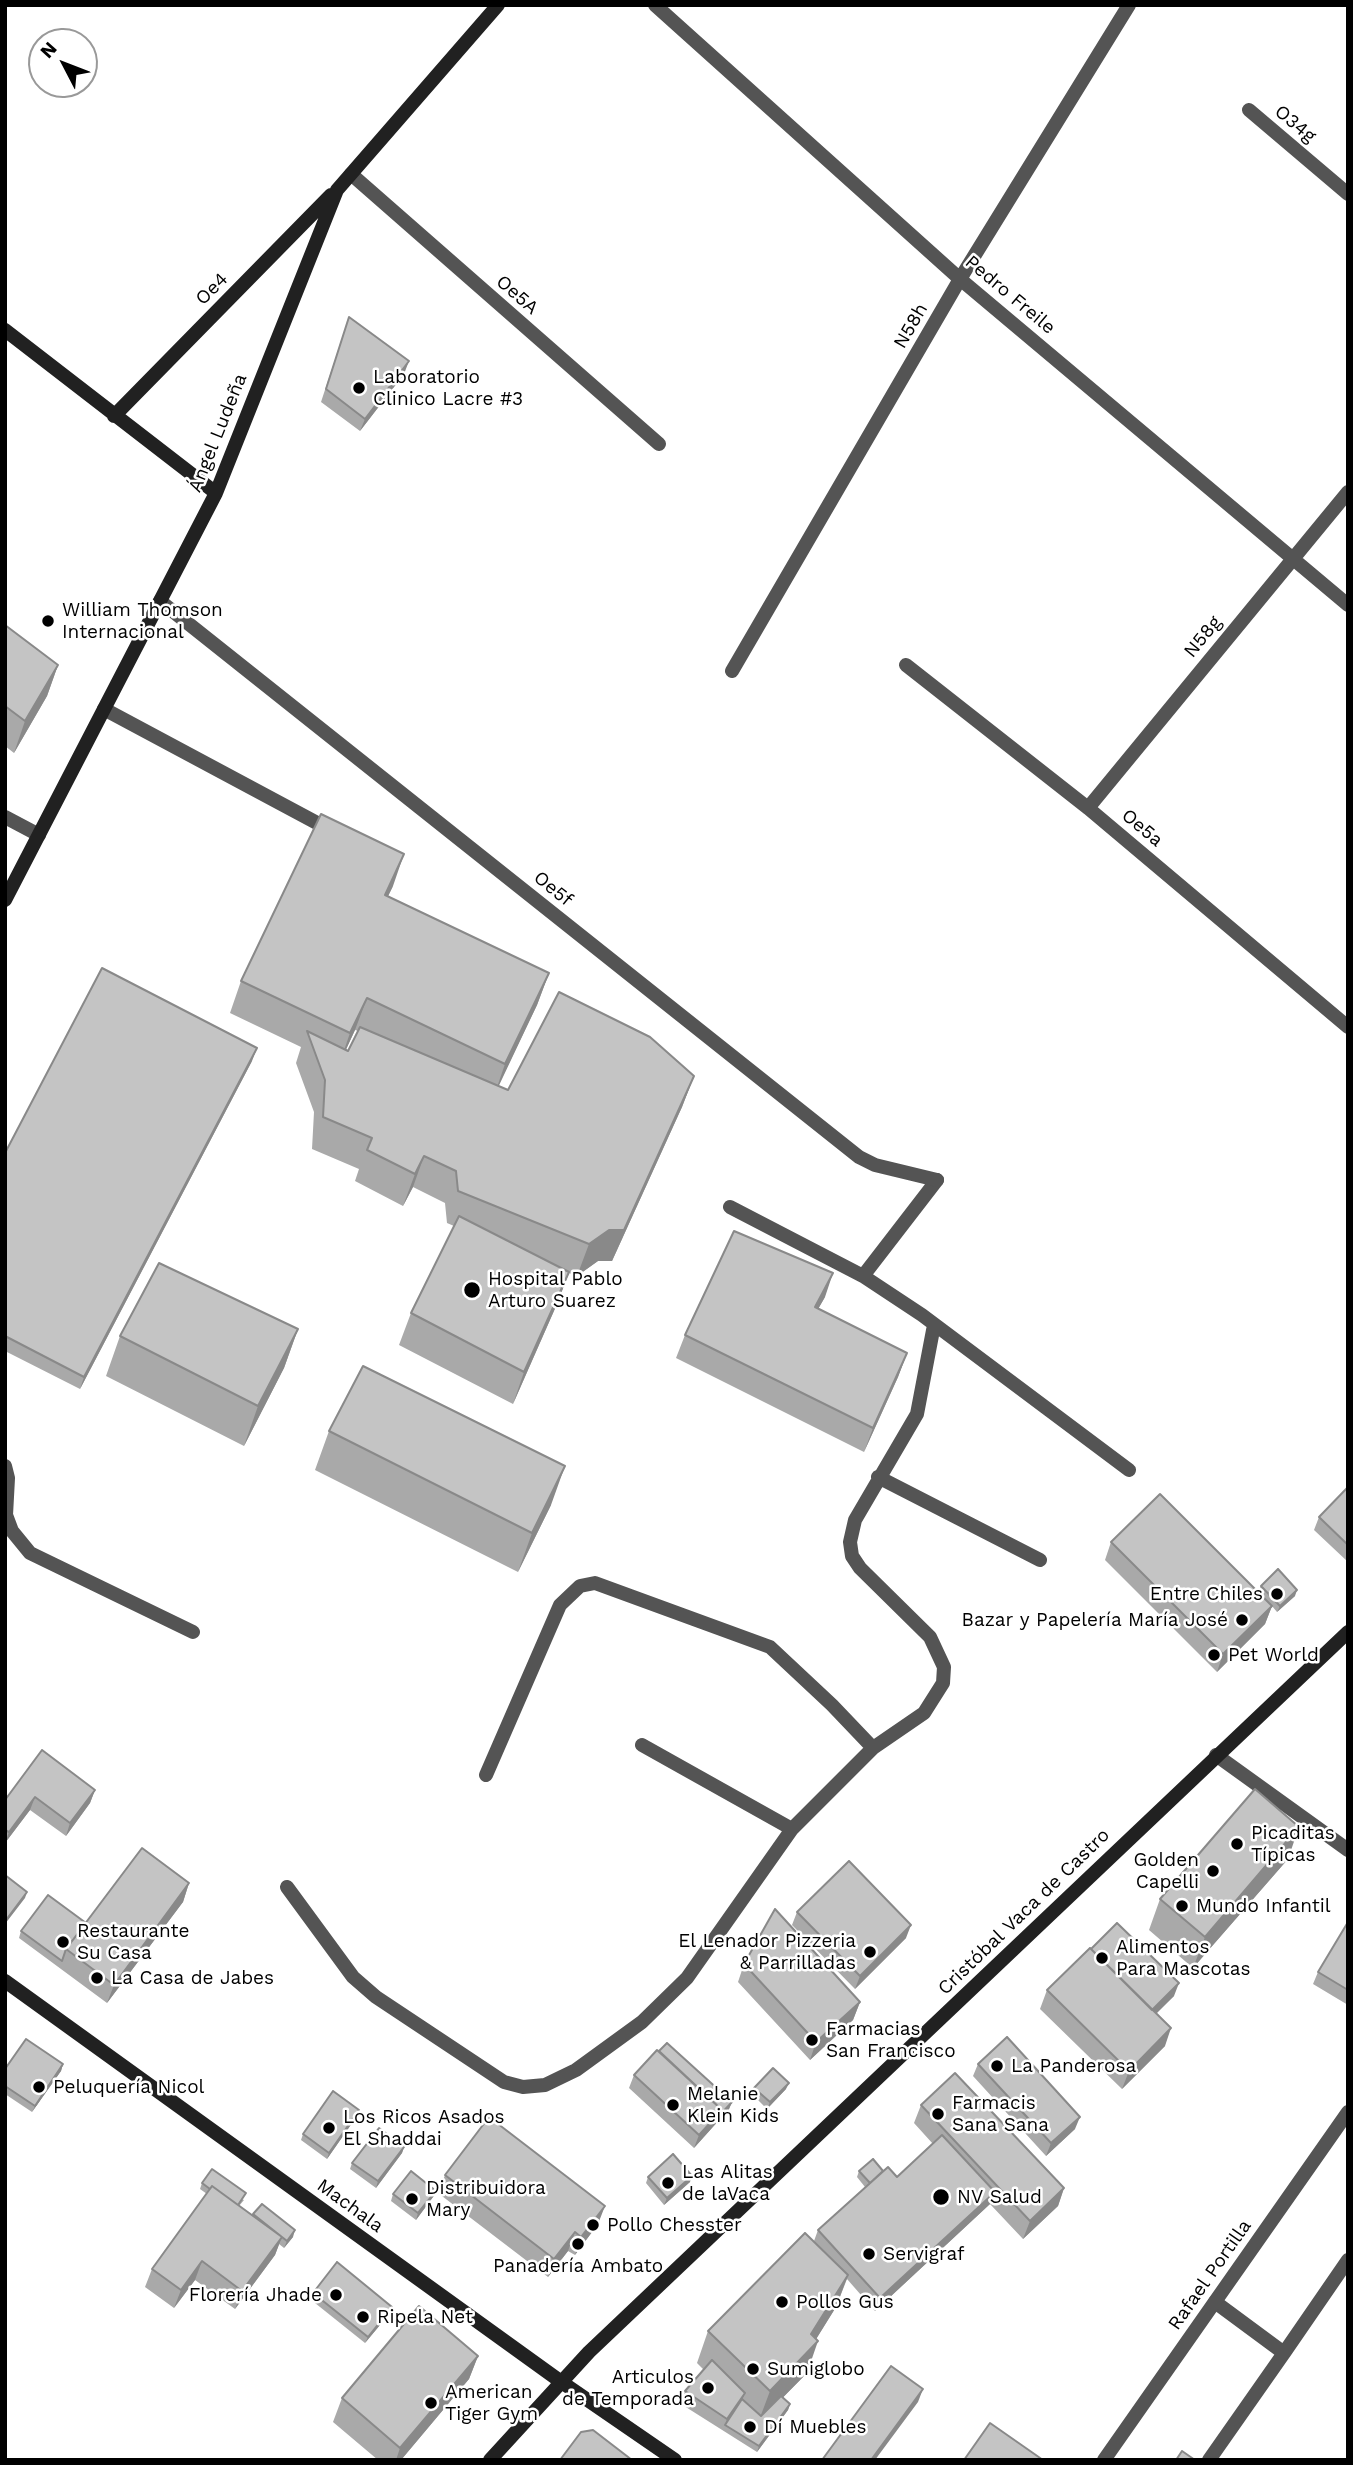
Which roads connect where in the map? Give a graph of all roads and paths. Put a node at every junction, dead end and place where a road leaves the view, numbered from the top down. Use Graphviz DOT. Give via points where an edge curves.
graph roads {
  1 [pos="498,5"];
  2 [pos="655,5"];
  3 [pos="1129,5"];
  4 [pos="1249,110"];
  5 [pos="351,174"];
  6 [pos="337,190"];
  7 [pos="1348,194"];
  8 [pos="960,279"];
  9 [pos="5,330"];
  10 [pos="114,416"];
  11 [pos="659,444"];
  12 [pos="1348,492"];
  13 [pos="216,493"];
  14 [pos="1292,559"];
  15 [pos="160,601"];
  16 [pos="1348,605"];
  17 [pos="906,665"];
  18 [pos="732,671"];
  19 [pos="104,709"];
  20 [pos="1088,808"];
  21 [pos="5,817"];
  22 [pos="333,832"];
  23 [pos="39,835"];
  24 [pos="5,900"];
  25 [pos="1348,1027"];
  26 [pos="730,1207"];
  27 [pos="863,1276"];
  28 [pos="934,1325"];
  29 [pos="5,1466"];
  30 [pos="1129,1470"];
  31 [pos="878,1477"];
  32 [pos="1040,1560"];
  33 [pos="193,1632"];
  34 [pos="1348,1632"];
  35 [pos="642,1745"];
  36 [pos="873,1748"];
  37 [pos="1216,1755"];
  38 [pos="486,1775"];
  39 [pos="792,1829"];
  40 [pos="1348,1850"];
  41 [pos="287,1887"];
  42 [pos="5,1981"];
  43 [pos="1348,2112"];
  44 [pos="1348,2260"];
  45 [pos="1215,2302"];
  46 [pos="1284,2353"];
  47 [pos="560,2381"];
  48 [pos="491,2460"];
  49 [pos="675,2460"];
  50 [pos="1104,2460"];
  51 [pos="1209,2460"];
  1 -- 5 [label="main road, Ángel Ludeña"];
  2 -- 8 [label="street, Pedro Freile"];
  3 -- 8 [label="street, N58h"];
  4 -- 7 [label="street, O34g"];
  5 -- 6 [label="main road, Ángel Ludeña"];
  5 -- 11 [label="street, Oe5A"];
  6 -- 10 [label="main road, Oe4"];
  6 -- 13 [label="main road, Ángel Ludeña"];
  8 -- 14 [label="street, Pedro Freile"];
  8 -- 18 [label="street, N58h"];
  9 -- 10 [label="main road"];
  10 -- 13 [label="main road"];
  12 -- 14 [label="street, N58g"];
  13 -- 15 [label="main road, Ángel Ludeña"];
  14 -- 16 [label="street, Pedro Freile"];
  14 -- 20 [label="street, N58g"];
  15 -- 19 [label="main road, Ángel Ludeña"];
  15 -- 27 [label="street, Oe5f" via="859,1157 937,1180"];
  17 -- 20 [label="street, Oe5a"];
  19 -- 22 [label="street"];
  19 -- 23 [label="main road, Ángel Ludeña"];
  20 -- 25 [label="street, Oe5a"];
  21 -- 23 [label="street"];
  23 -- 24 [label="main road, Ángel Ludeña"];
  26 -- 27 [label="street"];
  27 -- 28 [label="street"];
  28 -- 30 [label="street"];
  28 -- 31 [label="street" via="917,1414"];
  29 -- 33 [label="street" via="6,1515 30,1553"];
  31 -- 32 [label="street"];
  31 -- 36 [label="street" via="855,1520 852,1556 930,1637 944,1667 943,1683 924,1713"];
  34 -- 37 [label="main road, Cristóbal Vaca de Castro"];
  35 -- 39 [label="street"];
  36 -- 38 [label="street" via="770,1647 595,1583 580,1586 560,1605"];
  36 -- 39 [label="street"];
  37 -- 40 [label="street"];
  37 -- 47 [label="main road, Cristóbal Vaca de Castro"];
  39 -- 41 [label="street" via="687,1978 642,2022 576,2070 545,2085 523,2087 504,2082 376,1997 333,1954"];
  42 -- 47 [label="main road, Machala"];
  43 -- 45 [label="street, Rafael Portilla"];
  44 -- 46 [label="street"];
  45 -- 46 [label="street"];
  45 -- 50 [label="street, Rafael Portilla"];
  46 -- 51 [label="street"];
  47 -- 48 [label="main road, Cristóbal Vaca de Castro"];
  47 -- 49 [label="main road, Machala"];
}
